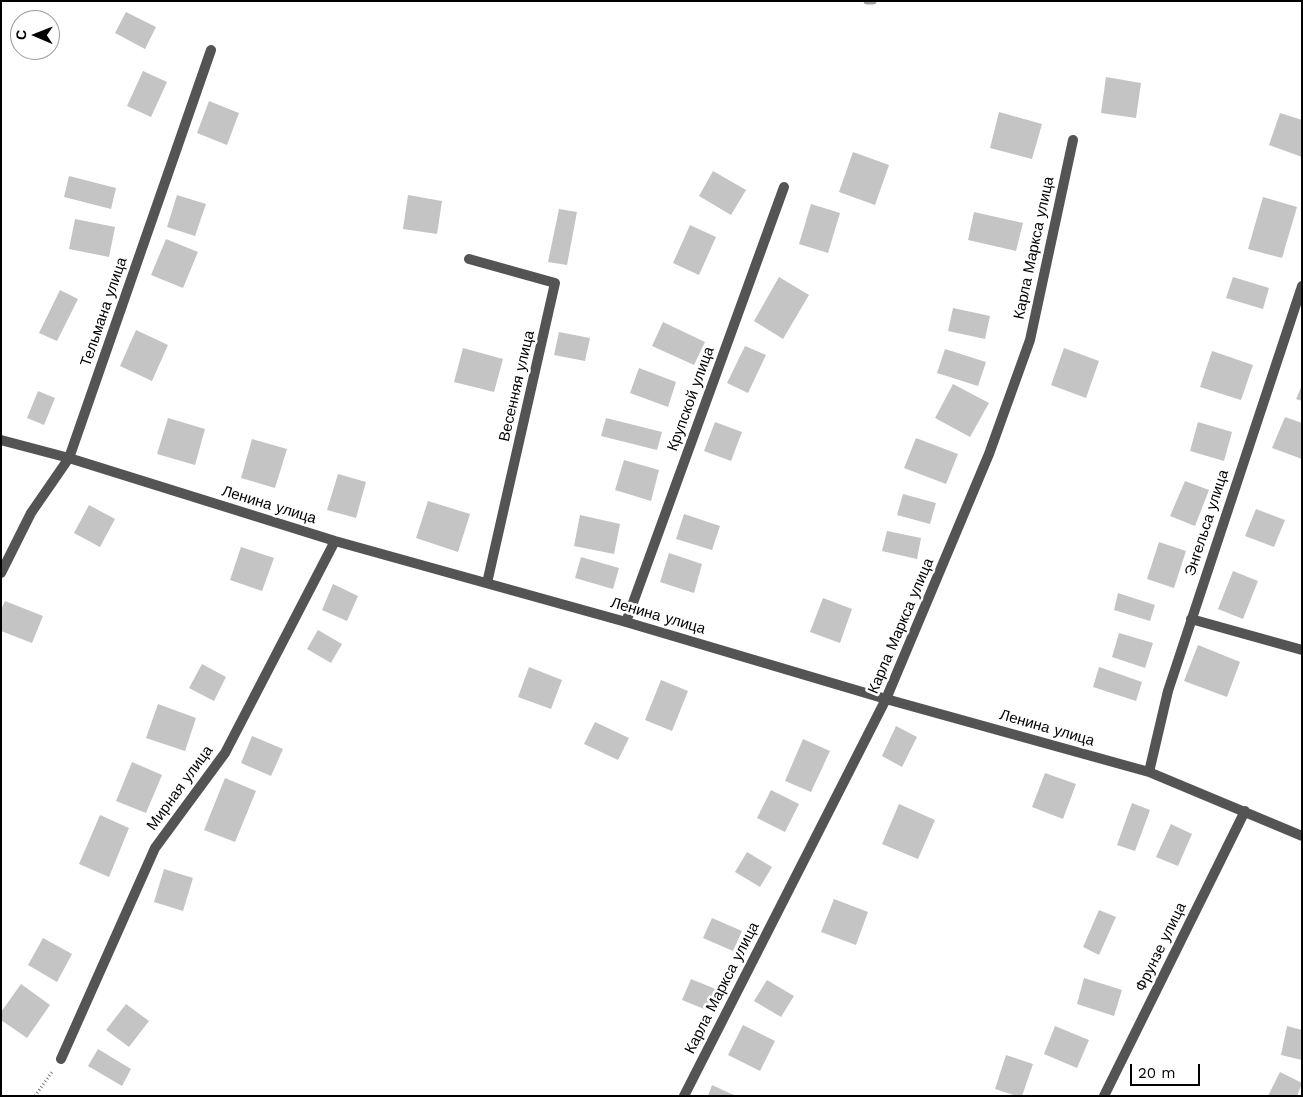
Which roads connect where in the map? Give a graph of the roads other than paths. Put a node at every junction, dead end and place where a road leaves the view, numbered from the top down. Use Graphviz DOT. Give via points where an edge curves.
graph roads {
  1 [pos="211,50"];
  2 [pos="1073,140"];
  3 [pos="784,188"];
  4 [pos="469,259"];
  5 [pos="1302,286"];
  6 [pos="1,440"];
  7 [pos="69,458"];
  8 [pos="334,541"];
  9 [pos="1,573"];
  10 [pos="487,583"];
  11 [pos="1191,619"];
  12 [pos="626,622"];
  13 [pos="1302,650"];
  14 [pos="886,699"];
  15 [pos="1148,772"];
  16 [pos="1245,811"];
  17 [pos="1302,836"];
  18 [pos="61,1059"];
  19 [pos="684,1096"];
  20 [pos="1104,1096"];
  1 -- 7 [label="street, Тельмана улица"];
  2 -- 14 [label="street, Карла Маркса улица" via="1030,340 989,454"];
  3 -- 12 [label="street, Крупской улица"];
  4 -- 10 [label="street, Весенняя улица" via="555,282"];
  5 -- 11 [label="street, Энгельса улица"];
  6 -- 7 [label="street, Ленина улица"];
  7 -- 8 [label="street, Ленина улица"];
  7 -- 9 [label="street, Тельмана улица" via="32,513"];
  8 -- 10 [label="street, Ленина улица"];
  8 -- 18 [label="street, Мирная улица" via="225,753 155,848"];
  10 -- 12 [label="street, Ленина улица"];
  11 -- 13 [label="street"];
  11 -- 15 [label="street, Энгельса улица" via="1168,691"];
  12 -- 14 [label="street, Ленина улица"];
  14 -- 15 [label="street, Ленина улица"];
  14 -- 19 [label="street, Карла Маркса улица"];
  15 -- 16 [label="street, Ленина улица"];
  16 -- 17 [label="street, Ленина улица"];
  16 -- 20 [label="street, Фрунзе улица"];
}
